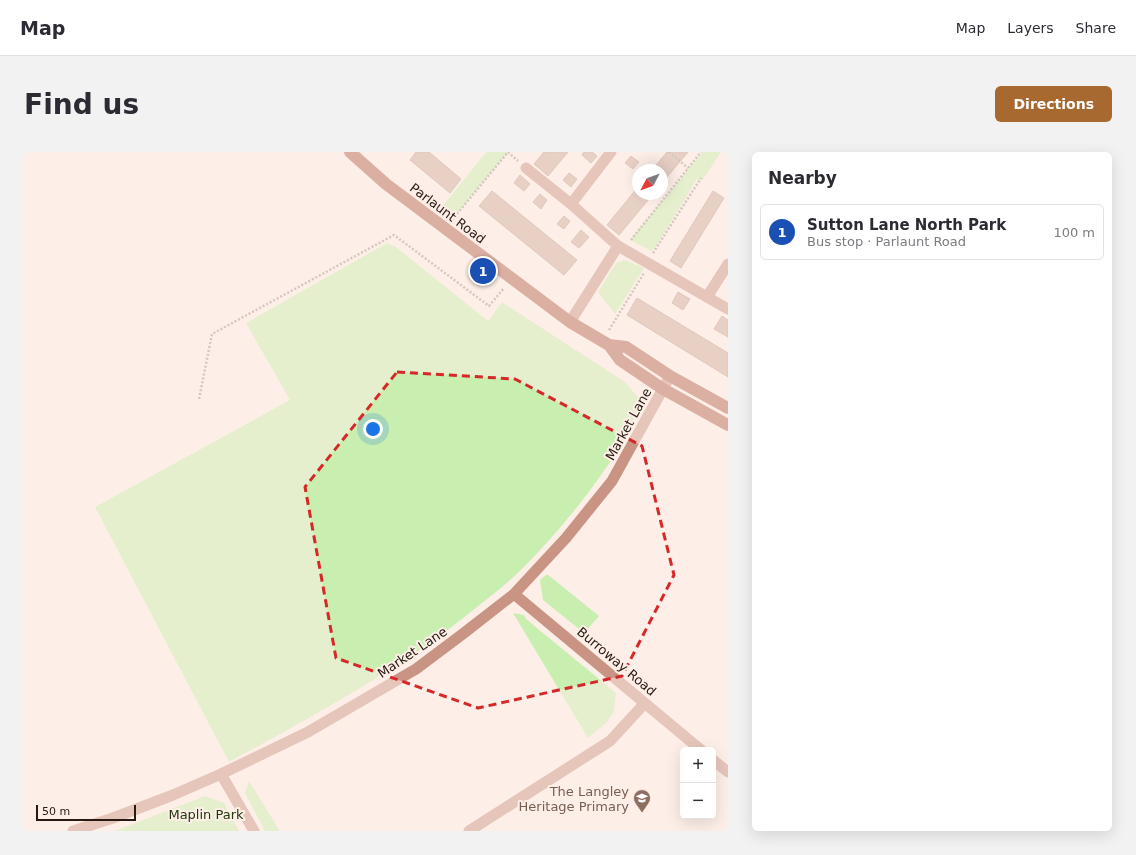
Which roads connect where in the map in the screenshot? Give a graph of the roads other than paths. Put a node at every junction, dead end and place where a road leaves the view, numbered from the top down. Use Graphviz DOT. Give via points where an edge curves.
graph roads {
  1 [pos="350,152"];
  2 [pos="610,152"];
  3 [pos="526,168"];
  4 [pos="571,204"];
  5 [pos="618,246"];
  6 [pos="728,264"];
  7 [pos="707,297"];
  8 [pos="728,309"];
  9 [pos="570,322"];
  10 [pos="609,345"];
  11 [pos="670,376"];
  12 [pos="663,389"];
  13 [pos="728,408"];
  14 [pos="728,425"];
  15 [pos="514,594"];
  16 [pos="645,703"];
  17 [pos="697,747"];
  18 [pos="716,762"];
  19 [pos="728,772"];
  20 [pos="221,774"];
  21 [pos="73,831"];
  22 [pos="254,831"];
  23 [pos="469,831"];
  1 -- 9 [label="street, Parlaunt Road" via="386,184"];
  2 -- 4 [label="street"];
  3 -- 4 [label="street"];
  4 -- 5 [label="street"];
  5 -- 7 [label="street" via="651,259"];
  5 -- 9 [label="street"];
  6 -- 7 [label="street"];
  7 -- 8 [label="street"];
  9 -- 10 [label="street, Parlaunt Road"];
  10 -- 11 [label="street, Parlaunt Road" via="626,347"];
  10 -- 12 [label="street, Parlaunt Road" via="620,360"];
  11 -- 12 [label="street, Market Lane"];
  11 -- 13 [label="street, Parlaunt Road"];
  12 -- 14 [label="street, Parlaunt Road"];
  12 -- 15 [label="street, Market Lane" via="612,481 566,538"];
  15 -- 16 [label="street, Burroway Road"];
  15 -- 20 [label="street, Market Lane" via="409,673 308,732"];
  16 -- 17 [label="street, Burroway Road"];
  16 -- 23 [label="street" via="610,741"];
  18 -- 19 [label="street"];
  20 -- 21 [label="street, Market Lane" via="113,818"];
  20 -- 22 [label="street"];
}
